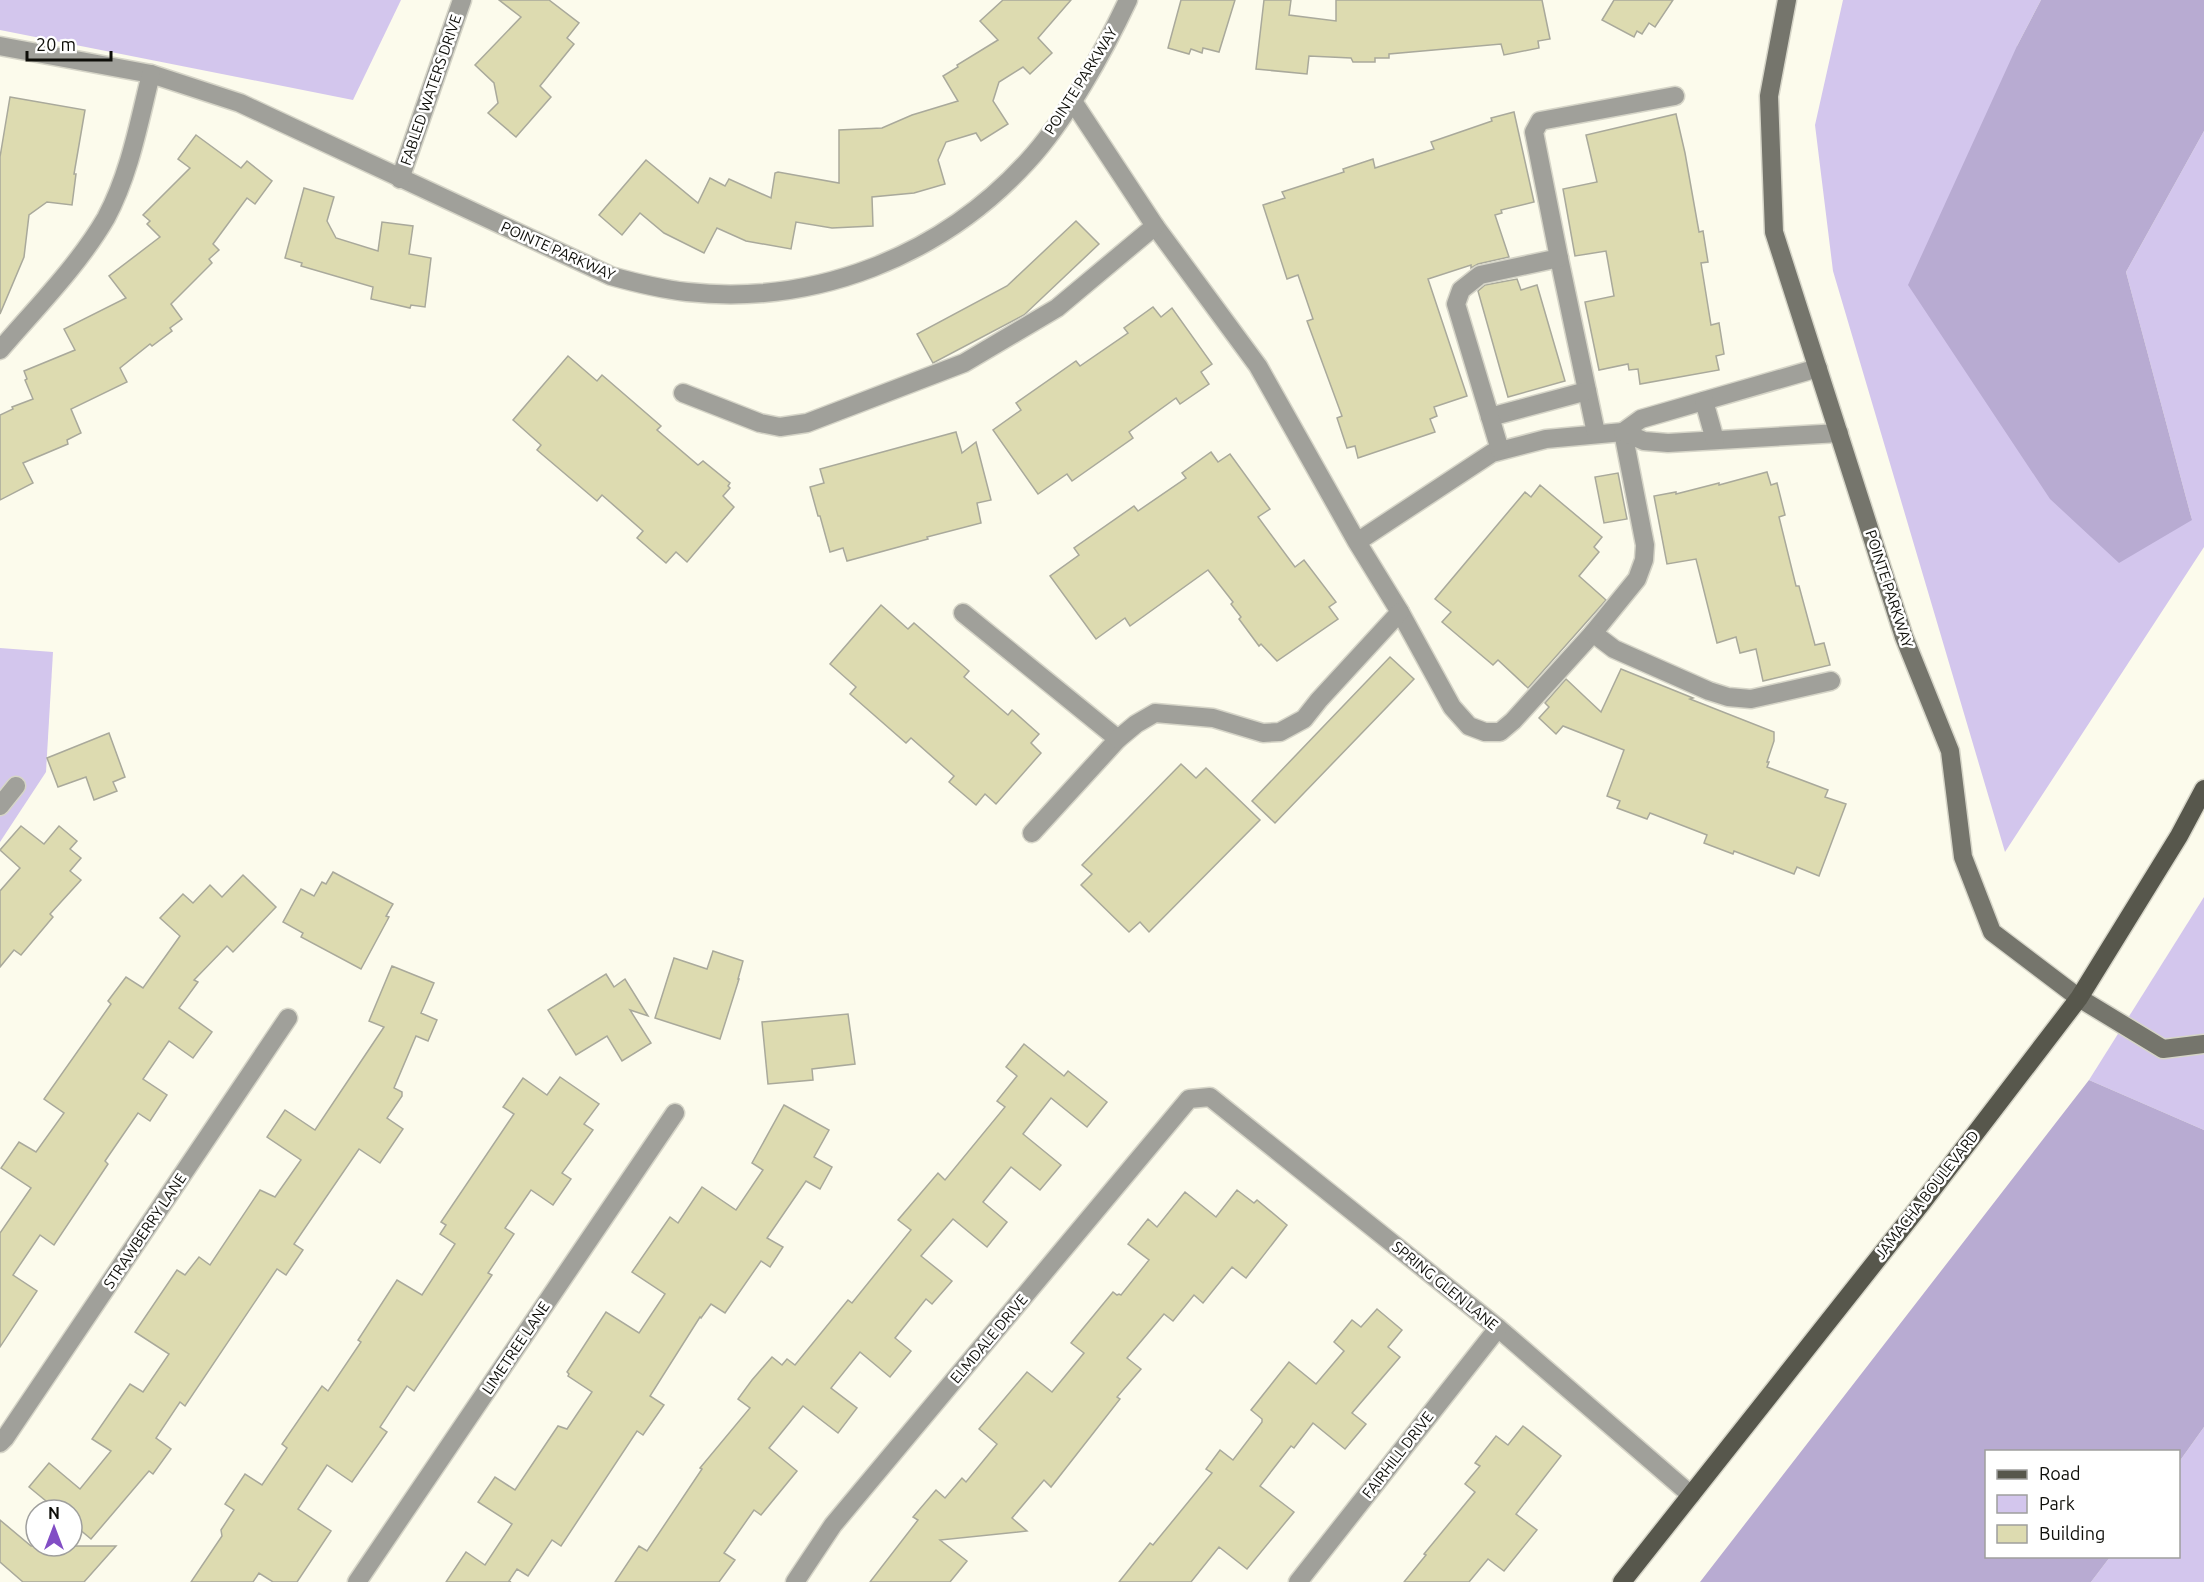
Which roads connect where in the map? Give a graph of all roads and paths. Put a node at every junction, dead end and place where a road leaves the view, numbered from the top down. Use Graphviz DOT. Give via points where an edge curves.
graph roads {
  1 [pos="462,0"];
  2 [pos="1128,0"];
  3 [pos="1787,0"];
  4 [pos="0,46"];
  5 [pos="151,74"];
  6 [pos="1675,96"];
  7 [pos="1072,100"];
  8 [pos="400,179"];
  9 [pos="1155,226"];
  10 [pos="1559,258"];
  11 [pos="0,350"];
  12 [pos="1818,368"];
  13 [pos="1587,391"];
  14 [pos="683,393"];
  15 [pos="1704,401"];
  16 [pos="1490,417"];
  17 [pos="1623,432"];
  18 [pos="1839,432"];
  19 [pos="1596,433"];
  20 [pos="1716,440"];
  21 [pos="1500,450"];
  22 [pos="1357,542"];
  23 [pos="1400,612"];
  24 [pos="963,613"];
  25 [pos="1593,633"];
  26 [pos="1831,681"];
  27 [pos="1118,739"];
  28 [pos="16,786"];
  29 [pos="2204,789"];
  30 [pos="0,806"];
  31 [pos="1032,833"];
  32 [pos="2079,998"];
  33 [pos="288,1018"];
  34 [pos="2204,1044"];
  35 [pos="1189,1100"];
  36 [pos="675,1113"];
  37 [pos="1498,1328"];
  38 [pos="0,1443"];
  39 [pos="1691,1495"];
  40 [pos="357,1582"];
  41 [pos="795,1582"];
  42 [pos="1298,1582"];
  43 [pos="1622,1582"];
  1 -- 8 [label="street, FABLED WATERS DRIVE"];
  2 -- 7 [label="street, POINTE PARKWAY"];
  3 -- 12 [label="street, POINTE PARKWAY" via="1769,96 1774,232"];
  4 -- 5 [label="street, POINTE PARKWAY"];
  5 -- 8 [label="street, POINTE PARKWAY" via="240,103"];
  5 -- 11 [label="street" via="129,164 107,216 86,249"];
  6 -- 10 [label="street" via="1540,121 1536,126 1534,132"];
  7 -- 8 [label="street, POINTE PARKWAY" via="1028,161 986,201 943,233 910,252 849,276 765,293 687,292 611,276"];
  7 -- 9 [label="street"];
  9 -- 14 [label="street" via="1057,308 964,363 807,423 770,425"];
  9 -- 22 [label="street" via="1258,366"];
  10 -- 13 [label="street"];
  10 -- 16 [label="street" via="1480,275 1461,290 1456,304"];
  12 -- 15 [label="street"];
  12 -- 18 [label="street, POINTE PARKWAY"];
  13 -- 16 [label="street"];
  13 -- 19 [label="street"];
  15 -- 17 [label="street" via="1641,419"];
  15 -- 20 [label="street"];
  16 -- 21 [label="street"];
  17 -- 19 [label="street"];
  17 -- 20 [label="street" via="1656,442"];
  17 -- 25 [label="street" via="1645,545 1644,560 1637,579"];
  18 -- 20 [label="street"];
  18 -- 32 [label="street, POINTE PARKWAY" via="1904,637 1950,751 1963,857 1992,932"];
  19 -- 21 [label="street"];
  21 -- 22 [label="street"];
  22 -- 23 [label="street"];
  23 -- 25 [label="street" via="1452,707 1469,726 1485,732 1500,732 1514,721"];
  23 -- 27 [label="street" via="1304,719 1280,732 1263,733 1213,718 1155,713"];
  24 -- 27 [label="street"];
  25 -- 26 [label="street" via="1614,649 1728,697 1751,699"];
  27 -- 31 [label="street"];
  28 -- 30 [label="street"];
  29 -- 32 [label="main road, JAMACHA BOULEVARD"];
  32 -- 34 [label="street, POINTE PARKWAY" via="2163,1049"];
  32 -- 39 [label="main road, JAMACHA BOULEVARD"];
  33 -- 38 [label="street, STRAWBERRY LANE"];
  35 -- 37 [label="street, SPRING GLEN LANE" via="1210,1097"];
  35 -- 41 [label="street, ELMDALE DRIVE" via="833,1525"];
  36 -- 40 [label="street, LIMETREE LANE"];
  37 -- 39 [label="street, SPRING GLEN LANE"];
  37 -- 42 [label="street, FAIRHILL DRIVE"];
  39 -- 43 [label="main road, JAMACHA BOULEVARD"];
}
